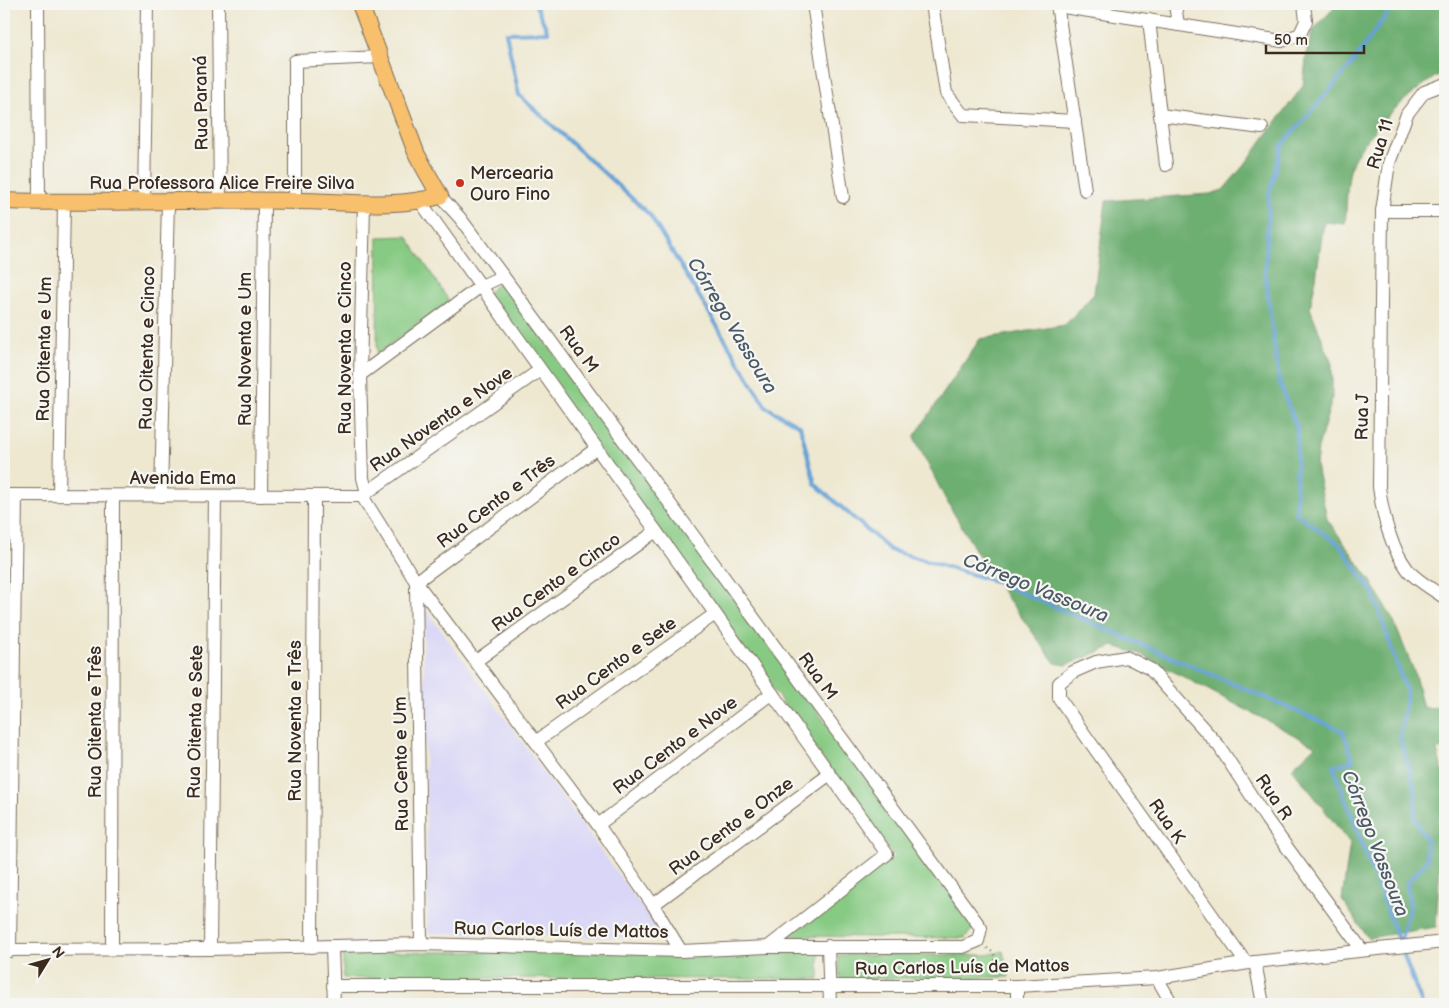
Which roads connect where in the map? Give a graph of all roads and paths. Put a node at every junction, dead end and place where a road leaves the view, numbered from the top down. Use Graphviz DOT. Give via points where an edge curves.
graph roads {
  1 [pos="38,4"];
  2 [pos="147,4"];
  3 [pos="218,4"];
  4 [pos="360,4"];
  5 [pos="813,4"];
  6 [pos="932,4"];
  7 [pos="1175,4"];
  8 [pos="1304,4"];
  9 [pos="1057,5"];
  10 [pos="1149,20"];
  11 [pos="1178,25"];
  12 [pos="380,57"];
  13 [pos="1445,84"];
  14 [pos="1160,115"];
  15 [pos="1075,121"];
  16 [pos="1262,128"];
  17 [pos="1166,165"];
  18 [pos="1085,190"];
  19 [pos="440,196"];
  20 [pos="843,197"];
  21 [pos="4,201"];
  22 [pos="168,201"];
  23 [pos="295,201"];
  24 [pos="39,202"];
  25 [pos="220,202"];
  26 [pos="264,202"];
  27 [pos="420,202"];
  28 [pos="64,203"];
  29 [pos="144,203"];
  30 [pos="364,204"];
  31 [pos="1382,211"];
  32 [pos="1445,211"];
  33 [pos="503,276"];
  34 [pos="481,286"];
  35 [pos="540,370"];
  36 [pos="360,375"];
  37 [pos="596,448"];
  38 [pos="365,494"];
  39 [pos="10,495"];
  40 [pos="59,495"];
  41 [pos="113,496"];
  42 [pos="162,496"];
  43 [pos="215,496"];
  44 [pos="261,496"];
  45 [pos="314,496"];
  46 [pos="656,532"];
  47 [pos="416,582"];
  48 [pos="1445,598"];
  49 [pos="715,614"];
  50 [pos="476,661"];
  51 [pos="772,693"];
  52 [pos="1059,698"];
  53 [pos="537,741"];
  54 [pos="830,774"];
  55 [pos="598,825"];
  56 [pos="653,905"];
  57 [pos="978,941"];
  58 [pos="1445,942"];
  59 [pos="421,944"];
  60 [pos="828,946"];
  61 [pos="312,947"];
  62 [pos="332,947"];
  63 [pos="768,947"];
  64 [pos="112,948"];
  65 [pos="210,949"];
  66 [pos="1362,950"];
  67 [pos="7,951"];
  68 [pos="681,951"];
  69 [pos="1251,962"];
  70 [pos="1156,978"];
  71 [pos="333,986"];
  72 [pos="1001,986"];
  73 [pos="1017,986"];
  74 [pos="830,987"];
  75 [pos="334,1004"];
  76 [pos="830,1004"];
  77 [pos="1017,1004"];
  78 [pos="1172,1004"];
  79 [pos="1263,1004"];
  1 -- 24 [label="street"];
  2 -- 29 [label="street"];
  3 -- 25 [label="street, Rua Paraná"];
  4 -- 12 [label="main road"];
  5 -- 20 [label="street"];
  6 -- 15 [label="street" via="946,93 963,115"];
  7 -- 11 [label="street"];
  8 -- 11 [label="street" via="1306,21 1300,34 1282,41"];
  9 -- 10 [label="street"];
  9 -- 15 [label="street"];
  10 -- 11 [label="street"];
  10 -- 14 [label="street"];
  12 -- 19 [label="main road" via="417,155"];
  12 -- 23 [label="street" via="296,61"];
  13 -- 31 [label="street, Rua 11" via="1424,92 1407,114 1389,163"];
  14 -- 16 [label="street"];
  14 -- 17 [label="street"];
  15 -- 18 [label="street"];
  19 -- 27 [label="main road, Rua Professora Alice Freire Silva"];
  19 -- 33 [label="street, Rua M"];
  21 -- 24 [label="main road, Rua Professora Alice Freire Silva"];
  22 -- 25 [label="main road, Rua Professora Alice Freire Silva"];
  22 -- 29 [label="main road, Rua Professora Alice Freire Silva"];
  22 -- 42 [label="street, Rua Oitenta e Cinco"];
  23 -- 26 [label="main road, Rua Professora Alice Freire Silva"];
  23 -- 30 [label="main road, Rua Professora Alice Freire Silva"];
  24 -- 28 [label="main road, Rua Professora Alice Freire Silva"];
  25 -- 26 [label="main road, Rua Professora Alice Freire Silva"];
  26 -- 44 [label="street, Rua Noventa e Um"];
  27 -- 30 [label="main road, Rua Professora Alice Freire Silva"];
  27 -- 34 [label="street"];
  28 -- 29 [label="main road, Rua Professora Alice Freire Silva"];
  28 -- 40 [label="street, Rua Oitenta e Um"];
  30 -- 36 [label="street, Rua Noventa e Cinco"];
  31 -- 32 [label="street"];
  31 -- 48 [label="street, Rua J" via="1379,487 1383,512 1393,544 1409,572"];
  33 -- 34 [label="street"];
  33 -- 57 [label="street, Rua M" via="981,928"];
  34 -- 35 [label="street"];
  34 -- 36 [label="street"];
  35 -- 37 [label="street"];
  35 -- 38 [label="street, Rua Noventa e Nove"];
  36 -- 38 [label="street, Rua Noventa e Cinco"];
  37 -- 46 [label="street"];
  37 -- 47 [label="street, Rua Cento e Três"];
  38 -- 45 [label="street, Avenida Ema"];
  38 -- 47 [label="street, Rua Carlos Luís de Mattos"];
  39 -- 40 [label="street, Avenida Ema"];
  39 -- 67 [label="street"];
  40 -- 41 [label="street, Avenida Ema"];
  41 -- 42 [label="street, Avenida Ema"];
  41 -- 64 [label="street, Rua Oitenta e Três"];
  42 -- 43 [label="street, Avenida Ema"];
  43 -- 44 [label="street, Avenida Ema"];
  43 -- 65 [label="street, Rua Oitenta e Sete"];
  44 -- 45 [label="street, Avenida Ema"];
  45 -- 61 [label="street, Rua Noventa e Três"];
  46 -- 49 [label="street"];
  46 -- 50 [label="street, Rua Cento e Cinco"];
  47 -- 50 [label="street, Rua Carlos Luís de Mattos"];
  47 -- 59 [label="street, Rua Cento e Um"];
  49 -- 51 [label="street"];
  49 -- 53 [label="street, Rua Cento e Sete"];
  50 -- 53 [label="street, Rua Carlos Luís de Mattos"];
  51 -- 54 [label="street"];
  51 -- 55 [label="street, Rua Cento e Nove"];
  52 -- 66 [label="street, Rua R" via="1059,683 1072,672 1096,662 1126,657 1150,669 1219,746 1267,820"];
  52 -- 69 [label="street, Rua K"];
  53 -- 55 [label="street, Rua Carlos Luís de Mattos"];
  54 -- 56 [label="street, Rua Cento e Onze"];
  54 -- 63 [label="street" via="887,854"];
  55 -- 56 [label="street, Rua Carlos Luís de Mattos"];
  56 -- 68 [label="street, Rua Carlos Luís de Mattos"];
  57 -- 60 [label="street" via="963,947"];
  57 -- 72 [label="path" via="994,953"];
  58 -- 66 [label="street, Rua Carlos Luís de Mattos"];
  59 -- 62 [label="street, Rua Carlos Luís de Mattos"];
  59 -- 68 [label="street, Rua Carlos Luís de Mattos"];
  60 -- 63 [label="street"];
  60 -- 74 [label="street"];
  61 -- 62 [label="street, Rua Carlos Luís de Mattos"];
  61 -- 65 [label="street, Rua Carlos Luís de Mattos"];
  62 -- 71 [label="street"];
  63 -- 68 [label="street"];
  64 -- 65 [label="street, Rua Carlos Luís de Mattos"];
  64 -- 67 [label="street, Rua Carlos Luís de Mattos"];
  66 -- 69 [label="street, Rua Carlos Luís de Mattos"];
  69 -- 70 [label="street, Rua Carlos Luís de Mattos"];
  69 -- 79 [label="street"];
  70 -- 73 [label="street, Rua Carlos Luís de Mattos"];
  70 -- 78 [label="street"];
  71 -- 74 [label="street, Rua Carlos Luís de Mattos"];
  71 -- 75 [label="street"];
  72 -- 73 [label="street, Rua Carlos Luís de Mattos"];
  72 -- 74 [label="street, Rua Carlos Luís de Mattos"];
  73 -- 77 [label="street"];
  74 -- 76 [label="street"];
}
